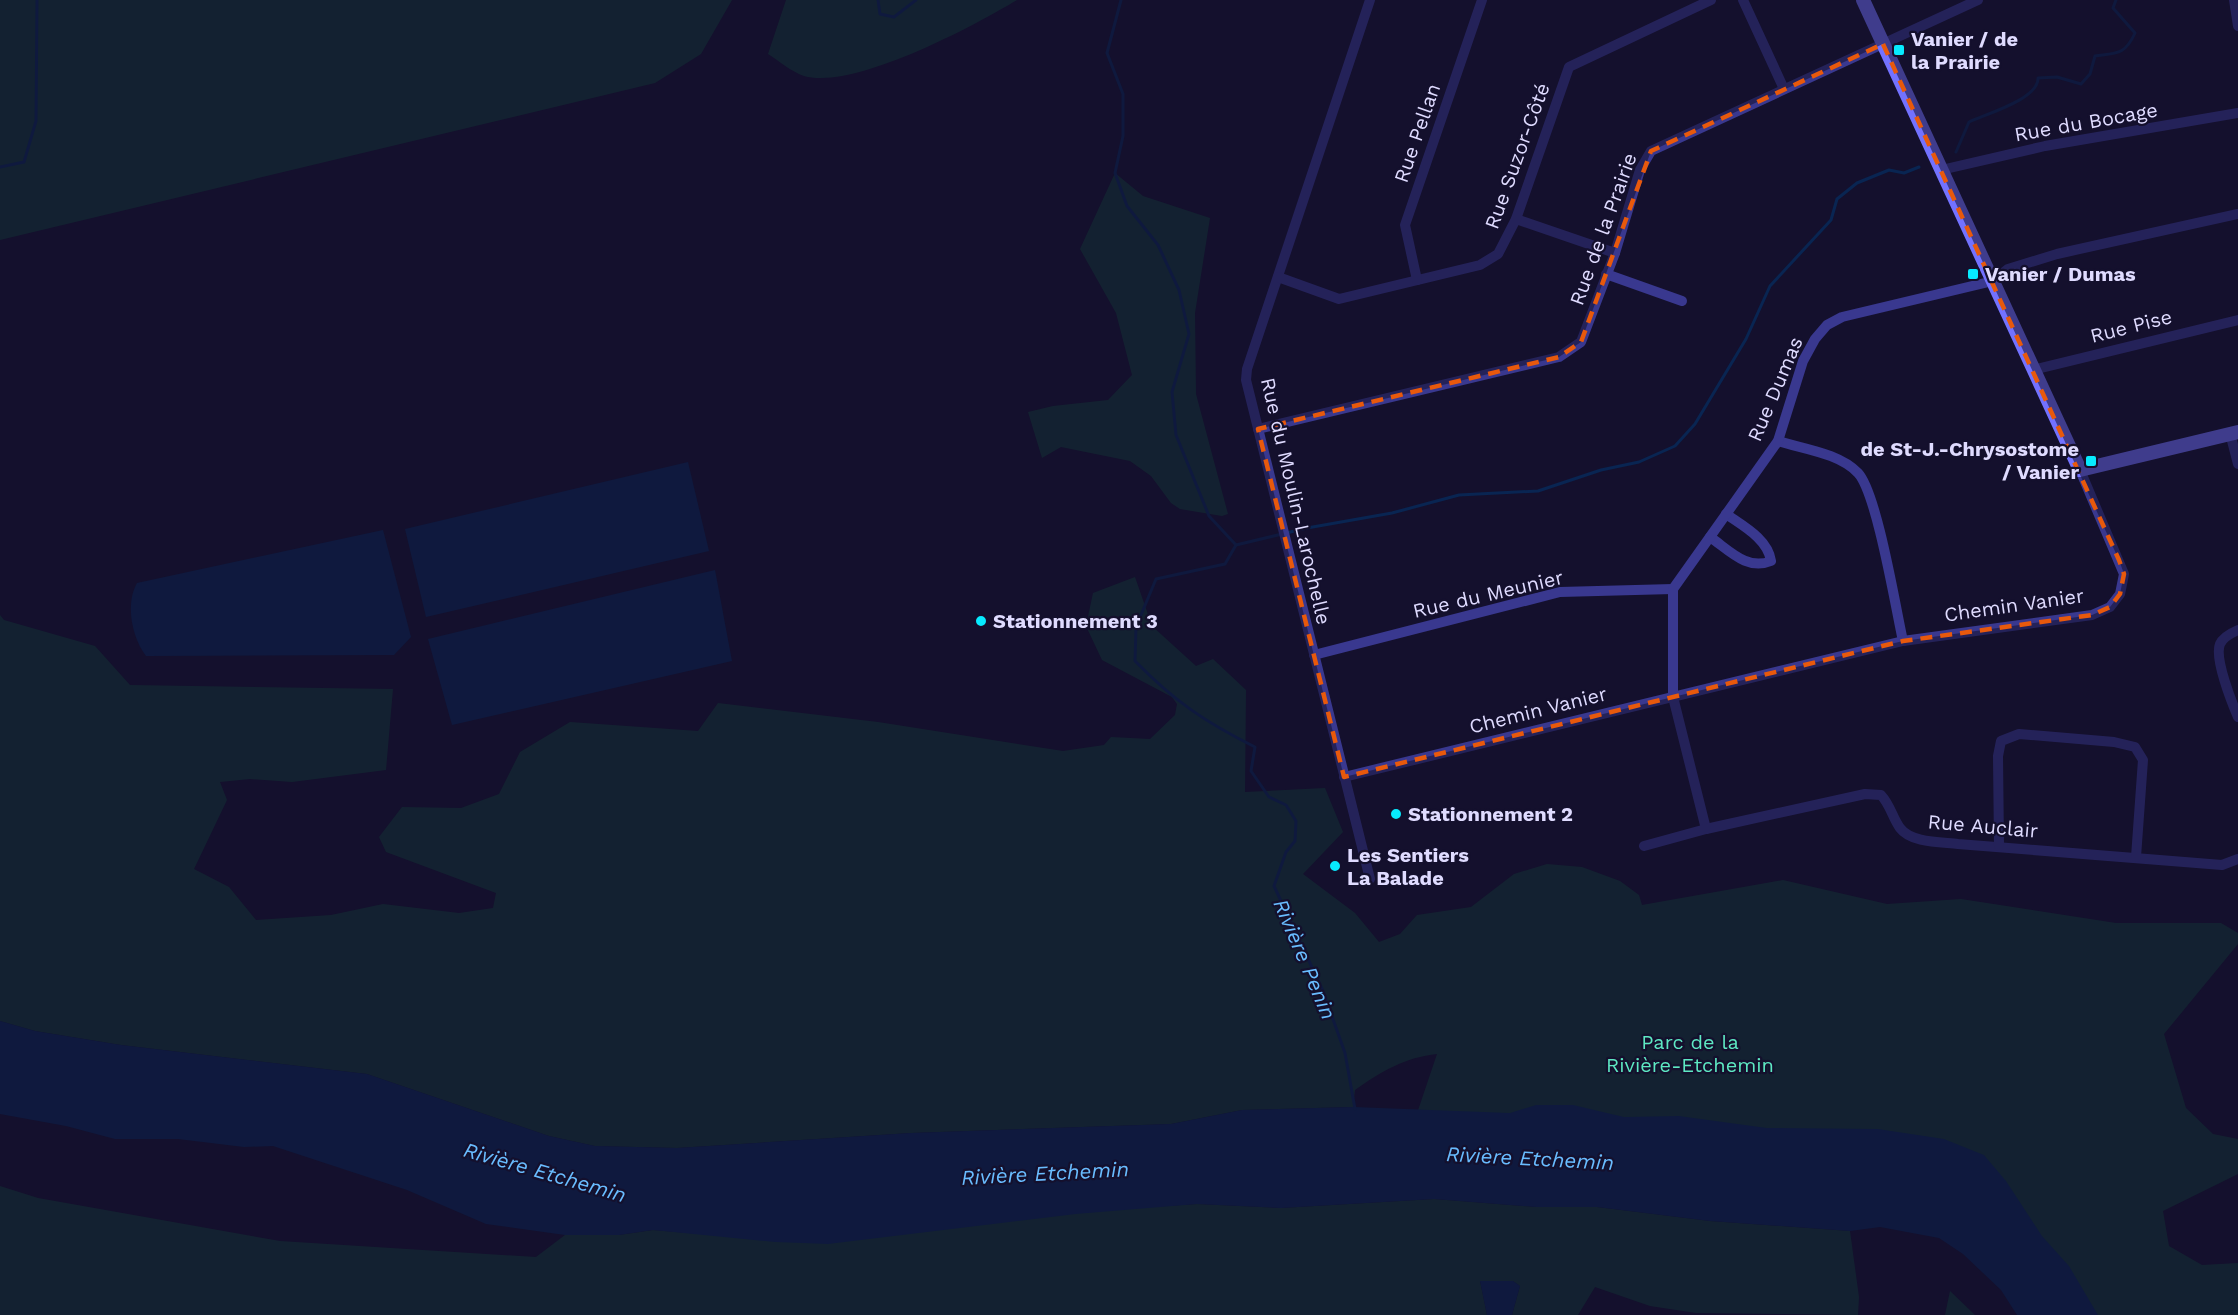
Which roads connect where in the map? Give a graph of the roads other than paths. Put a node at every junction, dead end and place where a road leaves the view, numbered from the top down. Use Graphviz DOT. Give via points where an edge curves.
graph roads {
  1 [pos="1370,0"];
  2 [pos="1482,0"];
  3 [pos="1711,0"];
  4 [pos="1743,0"];
  5 [pos="1863,0"];
  6 [pos="1978,0"];
  7 [pos="2234,0"];
  8 [pos="2238,26"];
  9 [pos="1883,44"];
  10 [pos="1784,89"];
  11 [pos="2238,113"];
  12 [pos="1941,170"];
  13 [pos="2238,214"];
  14 [pos="1516,219"];
  15 [pos="1615,253"];
  16 [pos="1606,274"];
  17 [pos="1278,277"];
  18 [pos="1417,280"];
  19 [pos="1993,281"];
  20 [pos="1682,301"];
  21 [pos="2238,320"];
  22 [pos="2033,370"];
  23 [pos="1258,429"];
  24 [pos="2234,433"];
  25 [pos="1778,441"];
  26 [pos="2238,464"];
  27 [pos="2080,470"];
  28 [pos="1726,514"];
  29 [pos="1710,537"];
  30 [pos="1673,589"];
  31 [pos="2238,630"];
  32 [pos="1903,641"];
  33 [pos="1314,655"];
  34 [pos="1673,697"];
  35 [pos="2238,717"];
  36 [pos="1344,777"];
  37 [pos="1706,829"];
  38 [pos="1644,846"];
  39 [pos="1999,846"];
  40 [pos="2136,857"];
  41 [pos="2238,860"];
  42 [pos="1370,879"];
  1 -- 17 [label="street, Rue du Moulin-Larochelle"];
  2 -- 18 [label="street, Rue Pellan" via="1405,225"];
  3 -- 14 [label="street, Rue Suzor-Côté" via="1569,67"];
  4 -- 10 [label="street"];
  5 -- 9 [label="street, Chemin Vanier"];
  6 -- 9 [label="street, Rue de la Prairie"];
  7 -- 8 [label="street"];
  9 -- 10 [label="street, Rue de la Prairie"];
  9 -- 12 [label="street, Chemin Vanier"];
  10 -- 15 [label="street, Rue de la Prairie" via="1651,151 1640,170"];
  11 -- 12 [label="street, Rue du Bocage" via="2045,146"];
  12 -- 19 [label="street, Chemin Vanier"];
  13 -- 19 [label="street, Rue Dumas" via="2057,254 2008,270"];
  14 -- 15 [label="street"];
  14 -- 18 [label="street, Rue Suzor-Côté" via="1498,254 1480,266"];
  15 -- 16 [label="street, Rue de la Prairie"];
  16 -- 20 [label="street"];
  16 -- 23 [label="street, Rue de la Prairie" via="1581,342 1559,357"];
  17 -- 18 [label="street, Rue Suzor-Côté" via="1339,299"];
  17 -- 23 [label="street, Rue du Moulin-Larochelle" via="1247,369"];
  19 -- 22 [label="street, Chemin Vanier"];
  19 -- 25 [label="street, Rue Dumas" via="1842,317 1827,325 1803,361"];
  21 -- 22 [label="street, Rue Pise"];
  22 -- 27 [label="street, Chemin Vanier"];
  23 -- 33 [label="street, Rue du Moulin-Larochelle"];
  24 -- 26 [label="street"];
  24 -- 27 [label="street"];
  25 -- 28 [label="street, Rue Dumas"];
  25 -- 32 [label="street" via="1841,461 1859,474 1886,560"];
  27 -- 32 [label="street, Chemin Vanier" via="2124,574 2120,594 2110,607 2092,615"];
  28 -- 29 [label="street, Rue Dumas"];
  28 -- 29 [label="street" via="1758,538 1771,561 1761,565 1747,563"];
  29 -- 30 [label="street, Rue Dumas"];
  30 -- 33 [label="street, Rue du Meunier" via="1560,592"];
  30 -- 34 [label="street"];
  31 -- 35 [label="street" via="2219,645"];
  32 -- 34 [label="street, Chemin Vanier"];
  33 -- 36 [label="street, Rue du Moulin-Larochelle"];
  34 -- 36 [label="street, Chemin Vanier"];
  34 -- 37 [label="street"];
  36 -- 42 [label="street, Rue du Moulin-Larochelle"];
  37 -- 38 [label="street, Rue Auclair"];
  37 -- 39 [label="street, Rue Auclair" via="1865,794 1881,795 1900,829 1915,838"];
  39 -- 40 [label="street, Rue Auclair"];
  39 -- 40 [label="street" via="2001,741 2019,735 2114,742 2135,747 2143,760"];
  40 -- 41 [label="street, Rue Auclair" via="2222,865"];
}
